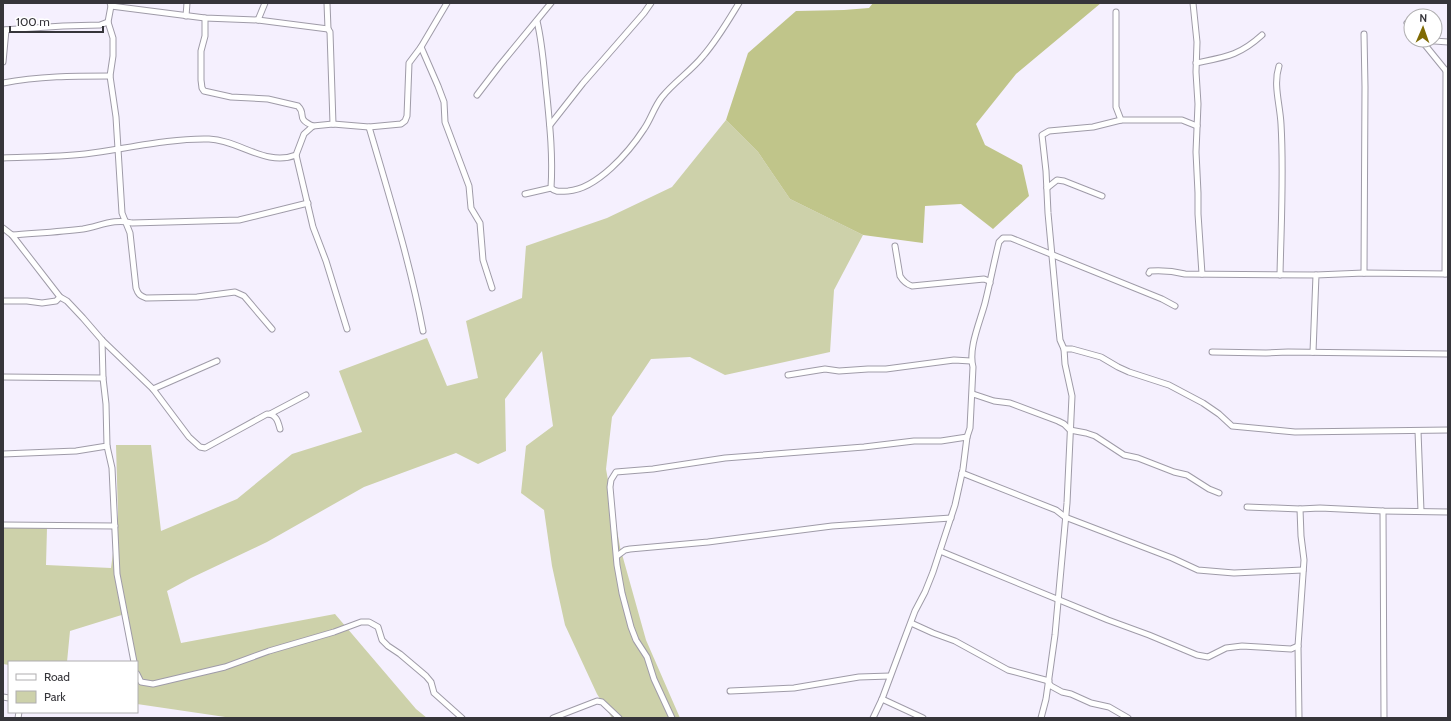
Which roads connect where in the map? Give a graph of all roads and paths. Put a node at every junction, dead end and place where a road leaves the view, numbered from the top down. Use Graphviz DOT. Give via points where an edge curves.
graph roads {
  1 [pos="187,3"];
  2 [pos="265,3"];
  3 [pos="327,3"];
  4 [pos="447,3"];
  5 [pos="551,3"];
  6 [pos="651,3"];
  7 [pos="739,3"];
  8 [pos="1193,3"];
  9 [pos="111,4"];
  10 [pos="1116,12"];
  11 [pos="186,16"];
  12 [pos="205,18"];
  13 [pos="258,20"];
  14 [pos="536,20"];
  15 [pos="108,22"];
  16 [pos="100,26"];
  17 [pos="328,29"];
  18 [pos="4,30"];
  19 [pos="111,31"];
  20 [pos="1364,34"];
  21 [pos="1262,36"];
  22 [pos="421,47"];
  23 [pos="1428,48"];
  24 [pos="3,62"];
  25 [pos="1196,63"];
  26 [pos="1279,66"];
  27 [pos="1447,72"];
  28 [pos="110,76"];
  29 [pos="3,83"];
  30 [pos="477,95"];
  31 [pos="1121,120"];
  32 [pos="333,124"];
  33 [pos="550,125"];
  34 [pos="313,126"];
  35 [pos="1196,126"];
  36 [pos="369,127"];
  37 [pos="118,150"];
  38 [pos="296,155"];
  39 [pos="3,158"];
  40 [pos="551,188"];
  41 [pos="1047,188"];
  42 [pos="525,194"];
  43 [pos="1102,196"];
  44 [pos="308,203"];
  45 [pos="124,221"];
  46 [pos="3,228"];
  47 [pos="12,235"];
  48 [pos="895,246"];
  49 [pos="1053,255"];
  50 [pos="1149,273"];
  51 [pos="1202,274"];
  52 [pos="1364,274"];
  53 [pos="1447,274"];
  54 [pos="1280,275"];
  55 [pos="1316,275"];
  56 [pos="989,284"];
  57 [pos="492,288"];
  58 [pos="60,296"];
  59 [pos="3,301"];
  60 [pos="1175,306"];
  61 [pos="347,328"];
  62 [pos="272,329"];
  63 [pos="423,331"];
  64 [pos="102,340"];
  65 [pos="1064,349"];
  66 [pos="1212,352"];
  67 [pos="1313,352"];
  68 [pos="1448,354"];
  69 [pos="217,361"];
  70 [pos="972,361"];
  71 [pos="788,375"];
  72 [pos="3,378"];
  73 [pos="103,378"];
  74 [pos="153,389"];
  75 [pos="972,394"];
  76 [pos="306,396"];
  77 [pos="270,414"];
  78 [pos="280,429"];
  79 [pos="1070,430"];
  80 [pos="1448,430"];
  81 [pos="1418,431"];
  82 [pos="967,437"];
  83 [pos="107,446"];
  84 [pos="3,454"];
  85 [pos="962,473"];
  86 [pos="1219,493"];
  87 [pos="1246,507"];
  88 [pos="1300,509"];
  89 [pos="1384,511"];
  90 [pos="1421,511"];
  91 [pos="1448,512"];
  92 [pos="1065,517"];
  93 [pos="951,518"];
  94 [pos="3,525"];
  95 [pos="115,526"];
  96 [pos="940,551"];
  97 [pos="617,556"];
  98 [pos="1303,570"];
  99 [pos="1059,599"];
  100 [pos="911,623"];
  101 [pos="1298,646"];
  102 [pos="1291,649"];
  103 [pos="1298,655"];
  104 [pos="134,661"];
  105 [pos="138,676"];
  106 [pos="890,676"];
  107 [pos="1049,682"];
  108 [pos="730,691"];
  109 [pos="882,698"];
  110 [pos="462,718"];
  111 [pos="553,718"];
  112 [pos="619,718"];
  113 [pos="672,718"];
  114 [pos="872,718"];
  115 [pos="923,718"];
  116 [pos="1041,718"];
  117 [pos="1128,718"];
  118 [pos="1300,718"];
  119 [pos="1384,718"];
  1 -- 11 [label="street"];
  2 -- 13 [label="street"];
  3 -- 17 [label="street"];
  4 -- 22 [label="street"];
  5 -- 14 [label="street"];
  6 -- 33 [label="street"];
  7 -- 40 [label="street" via="703,57 662,98 644,129 611,168 591,183 576,190 558,192"];
  8 -- 25 [label="street" via="1197,42"];
  9 -- 11 [label="street"];
  9 -- 15 [label="street"];
  10 -- 31 [label="street" via="1116,108"];
  11 -- 12 [label="street"];
  12 -- 13 [label="street"];
  12 -- 34 [label="street" via="205,36 201,51 201,80 204,91 298,106 302,119"];
  13 -- 17 [label="street"];
  14 -- 30 [label="street"];
  14 -- 33 [label="street" via="541,41"];
  15 -- 16 [label="street"];
  15 -- 19 [label="street"];
  16 -- 18 [label="street"];
  16 -- 19 [label="street"];
  17 -- 32 [label="street"];
  18 -- 24 [label="street"];
  19 -- 28 [label="street" via="113,56"];
  20 -- 52 [label="street"];
  21 -- 25 [label="street" via="1234,55"];
  22 -- 36 [label="street" via="409,63 405,122"];
  22 -- 57 [label="street" via="444,102 445,121 469,186 471,208 480,223 483,260"];
  23 -- 27 [label="street"];
  25 -- 35 [label="street"];
  26 -- 54 [label="street" via="1276,81 1281,123 1282,170"];
  27 -- 53 [label="street"];
  28 -- 29 [label="street" via="57,76"];
  28 -- 37 [label="street"];
  31 -- 35 [label="street" via="1182,120"];
  31 -- 41 [label="street" via="1044,133 1042,138"];
  32 -- 34 [label="street"];
  32 -- 36 [label="street"];
  33 -- 40 [label="street" via="553,165"];
  34 -- 38 [label="street" via="304,134"];
  35 -- 51 [label="street"];
  36 -- 63 [label="street" via="416,291"];
  37 -- 38 [label="street" via="208,139 269,157 281,159"];
  37 -- 39 [label="street"];
  37 -- 45 [label="street"];
  38 -- 44 [label="street"];
  40 -- 42 [label="street"];
  41 -- 43 [label="street" via="1057,180 1064,180"];
  41 -- 49 [label="street"];
  44 -- 45 [label="street" via="235,220 132,223"];
  44 -- 61 [label="street" via="313,227"];
  45 -- 47 [label="street" via="103,223 84,229"];
  45 -- 62 [label="street" via="130,233 136,288 141,296 197,297 235,292 244,296"];
  46 -- 47 [label="street"];
  47 -- 58 [label="street"];
  48 -- 56 [label="street" via="900,276 908,285 984,279 989,281"];
  49 -- 56 [label="street" via="1012,238 1003,238 999,242"];
  49 -- 60 [label="street"];
  49 -- 65 [label="street" via="1060,340"];
  50 -- 51 [label="street" via="1168,270"];
  51 -- 54 [label="street"];
  52 -- 53 [label="street"];
  52 -- 55 [label="street"];
  54 -- 55 [label="street"];
  55 -- 67 [label="street"];
  56 -- 70 [label="street" via="975,336"];
  58 -- 59 [label="street" via="56,301 42,303"];
  58 -- 64 [label="street"];
  64 -- 73 [label="street"];
  64 -- 74 [label="street"];
  65 -- 79 [label="street" via="1072,396"];
  65 -- 81 [label="street" via="1101,357 1129,372 1169,385 1204,403 1232,426 1295,432"];
  66 -- 67 [label="street"];
  67 -- 68 [label="street"];
  69 -- 74 [label="street"];
  70 -- 71 [label="street" via="954,360 886,369 825,369"];
  70 -- 75 [label="street"];
  72 -- 73 [label="street"];
  73 -- 83 [label="street"];
  74 -- 77 [label="street" via="189,437 201,448"];
  75 -- 79 [label="street" via="1026,409 1058,421"];
  75 -- 82 [label="street"];
  76 -- 77 [label="street"];
  77 -- 78 [label="street" via="276,419"];
  79 -- 86 [label="street" via="1095,436 1124,455 1187,475"];
  79 -- 92 [label="street"];
  80 -- 81 [label="street"];
  81 -- 90 [label="street"];
  82 -- 85 [label="street"];
  82 -- 97 [label="street" via="725,458 616,472 610,487"];
  83 -- 84 [label="street" via="76,451"];
  83 -- 95 [label="street" via="112,468"];
  85 -- 92 [label="street" via="1056,510"];
  85 -- 93 [label="street"];
  87 -- 88 [label="street"];
  88 -- 89 [label="street"];
  88 -- 98 [label="street"];
  89 -- 90 [label="street"];
  89 -- 119 [label="street"];
  90 -- 91 [label="street"];
  92 -- 98 [label="street" via="1198,570 1234,573"];
  92 -- 99 [label="street"];
  93 -- 96 [label="street"];
  93 -- 97 [label="street" via="832,526 630,549"];
  94 -- 95 [label="street"];
  95 -- 104 [label="street" via="117,574"];
  96 -- 99 [label="street"];
  96 -- 100 [label="street" via="926,592"];
  97 -- 113 [label="street" via="622,593 631,627 647,657"];
  98 -- 101 [label="street"];
  99 -- 102 [label="street" via="1204,657 1212,656 1226,648 1242,646"];
  99 -- 107 [label="street"];
  100 -- 106 [label="street"];
  100 -- 107 [label="street" via="955,641 1008,670"];
  101 -- 102 [label="street"];
  101 -- 103 [label="street"];
  102 -- 103 [label="street"];
  103 -- 118 [label="street"];
  105 -- 110 [label="street" via="141,682 153,684 225,667 361,622 369,622 378,627 382,640 388,646 426,676 434,693"];
  106 -- 108 [label="street" via="859,677 794,688"];
  106 -- 109 [label="street"];
  107 -- 116 [label="street"];
  107 -- 117 [label="street" via="1062,692 1110,707"];
  109 -- 114 [label="street"];
  109 -- 115 [label="street"];
  111 -- 112 [label="street" via="597,701 602,702"];
}
